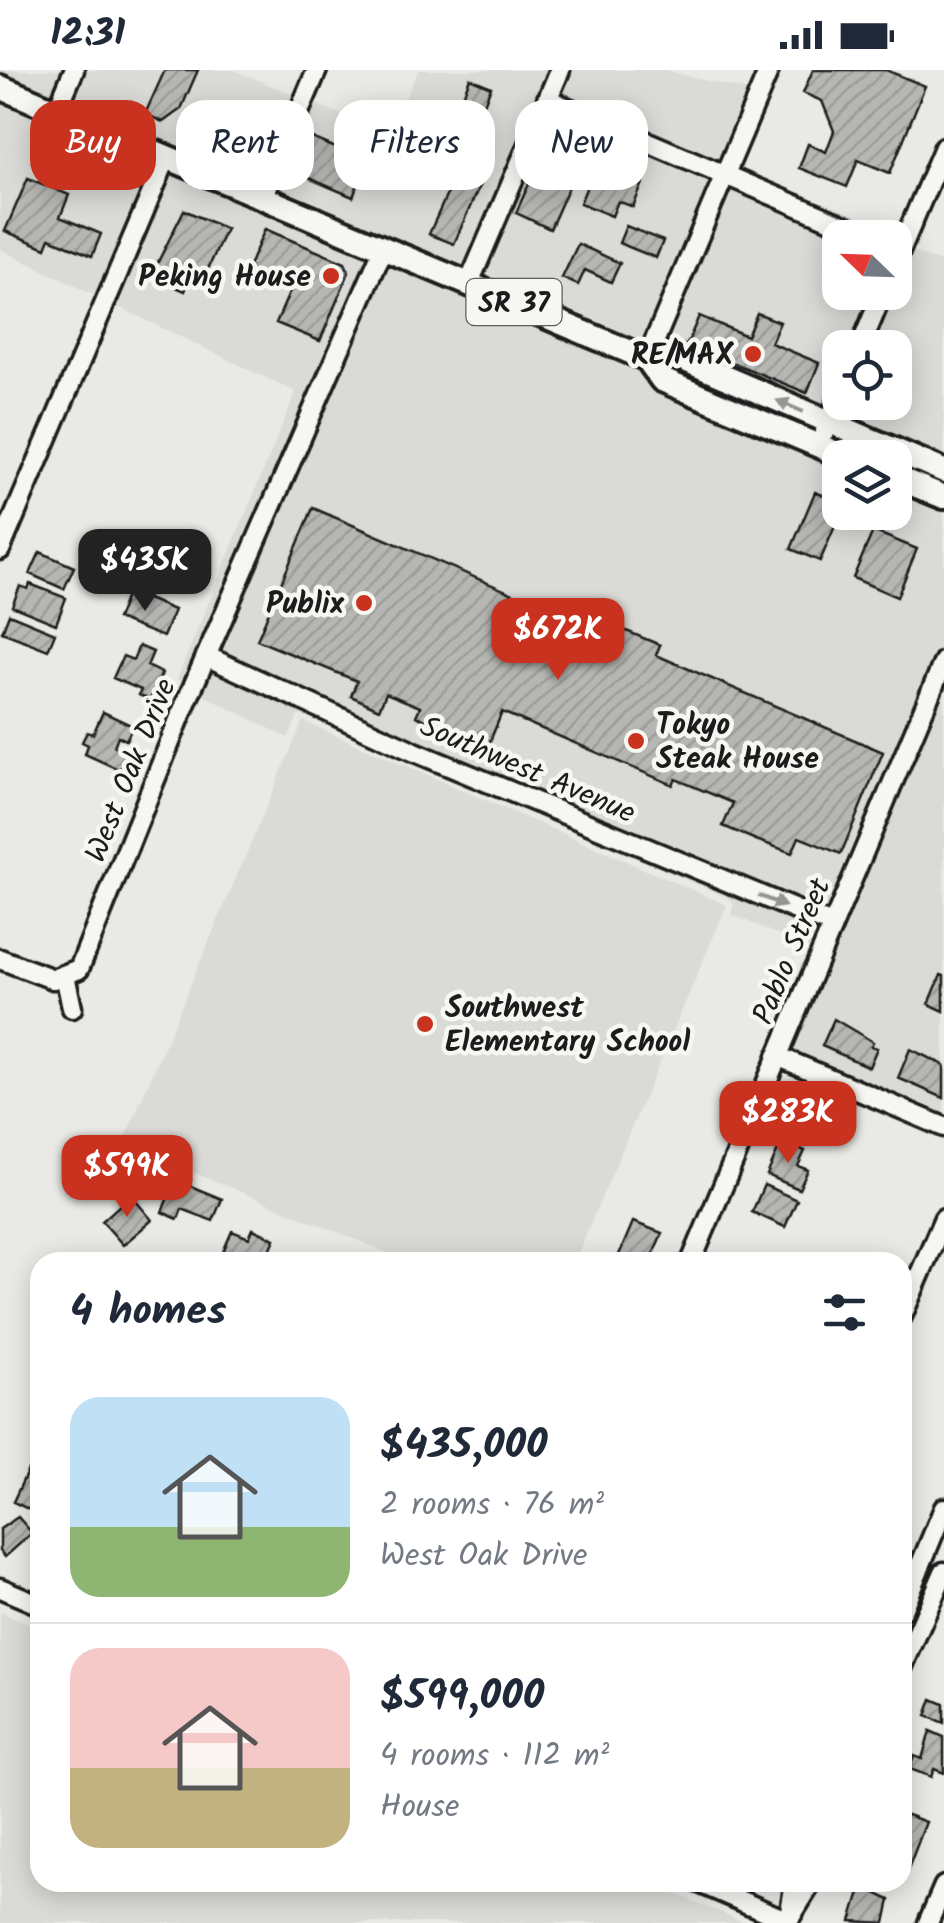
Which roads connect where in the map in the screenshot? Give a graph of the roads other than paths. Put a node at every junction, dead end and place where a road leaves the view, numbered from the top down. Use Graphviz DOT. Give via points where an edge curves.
graph roads {
  1 [pos="74,70"];
  2 [pos="317,70"];
  3 [pos="560,70"];
  4 [pos="769,70"];
  5 [pos="0,87"];
  6 [pos="547,99"];
  7 [pos="32,100"];
  8 [pos="61,100"];
  9 [pos="944,147"];
  10 [pos="156,151"];
  11 [pos="168,156"];
  12 [pos="725,176"];
  13 [pos="263,196"];
  14 [pos="830,220"];
  15 [pos="912,220"];
  16 [pos="384,248"];
  17 [pos="469,283"];
  18 [pos="646,358"];
  19 [pos="829,420"];
  20 [pos="828,423"];
  21 [pos="818,446"];
  22 [pos="822,448"];
  23 [pos="944,471"];
  24 [pos="912,484"];
  25 [pos="944,497"];
  26 [pos="0,550"];
  27 [pos="206,656"];
  28 [pos="944,662"];
  29 [pos="832,925"];
  30 [pos="0,959"];
  31 [pos="65,976"];
  32 [pos="72,1008"];
  33 [pos="777,1056"];
  34 [pos="944,1127"];
  35 [pos="944,1218"];
  36 [pos="695,1252"];
  37 [pos="912,1293"];
  38 [pos="944,1508"];
  39 [pos="944,1572"];
  40 [pos="912,1586"];
  41 [pos="0,1588"];
  42 [pos="30,1601"];
  43 [pos="912,1645"];
  44 [pos="944,1886"];
  45 [pos="720,1892"];
  46 [pos="792,1892"];
  47 [pos="806,1892"];
  48 [pos="788,1922"];
  49 [pos="928,1923"];
  1 -- 8 [label="street"];
  2 -- 13 [label="street"];
  3 -- 6 [label="street"];
  4 -- 12 [label="street"];
  5 -- 7 [label="main road, SR 37"];
  6 -- 12 [label="street"];
  6 -- 17 [label="street"];
  9 -- 15 [label="street"];
  10 -- 11 [label="main road, SR 37"];
  11 -- 13 [label="main road, SR 37"];
  11 -- 26 [label="street"];
  12 -- 14 [label="street"];
  12 -- 18 [label="street"];
  13 -- 16 [label="main road, SR 37"];
  16 -- 17 [label="main road, SR 37"];
  16 -- 27 [label="street, West Oak Drive"];
  17 -- 18 [label="main road, SR 37"];
  20 -- 18 [label="main road, SR 37, one-way" via="674,355"];
  18 -- 21 [label="main road, SR 37" via="662,380"];
  19 -- 20 [label="street"];
  20 -- 21 [label="street"];
  20 -- 23 [label="main road, SR 37"];
  21 -- 22 [label="main road, SR 37"];
  24 -- 25 [label="main road"];
  27 -- 29 [label="street, Southwest Avenue, one-way"];
  27 -- 31 [label="street, West Oak Drive" via="87,951 78,969"];
  28 -- 29 [label="street, Pablo Street"];
  29 -- 33 [label="street, Pablo Street"];
  30 -- 31 [label="street" via="41,977"];
  31 -- 32 [label="street"];
  33 -- 34 [label="street"];
  33 -- 36 [label="street, Pablo Street"];
  35 -- 37 [label="street"];
  38 -- 40 [label="street"];
  39 -- 43 [label="street"];
  41 -- 42 [label="street"];
  44 -- 49 [label="street"];
  45 -- 48 [label="street"];
  46 -- 48 [label="street"];
  47 -- 48 [label="street"];
}
